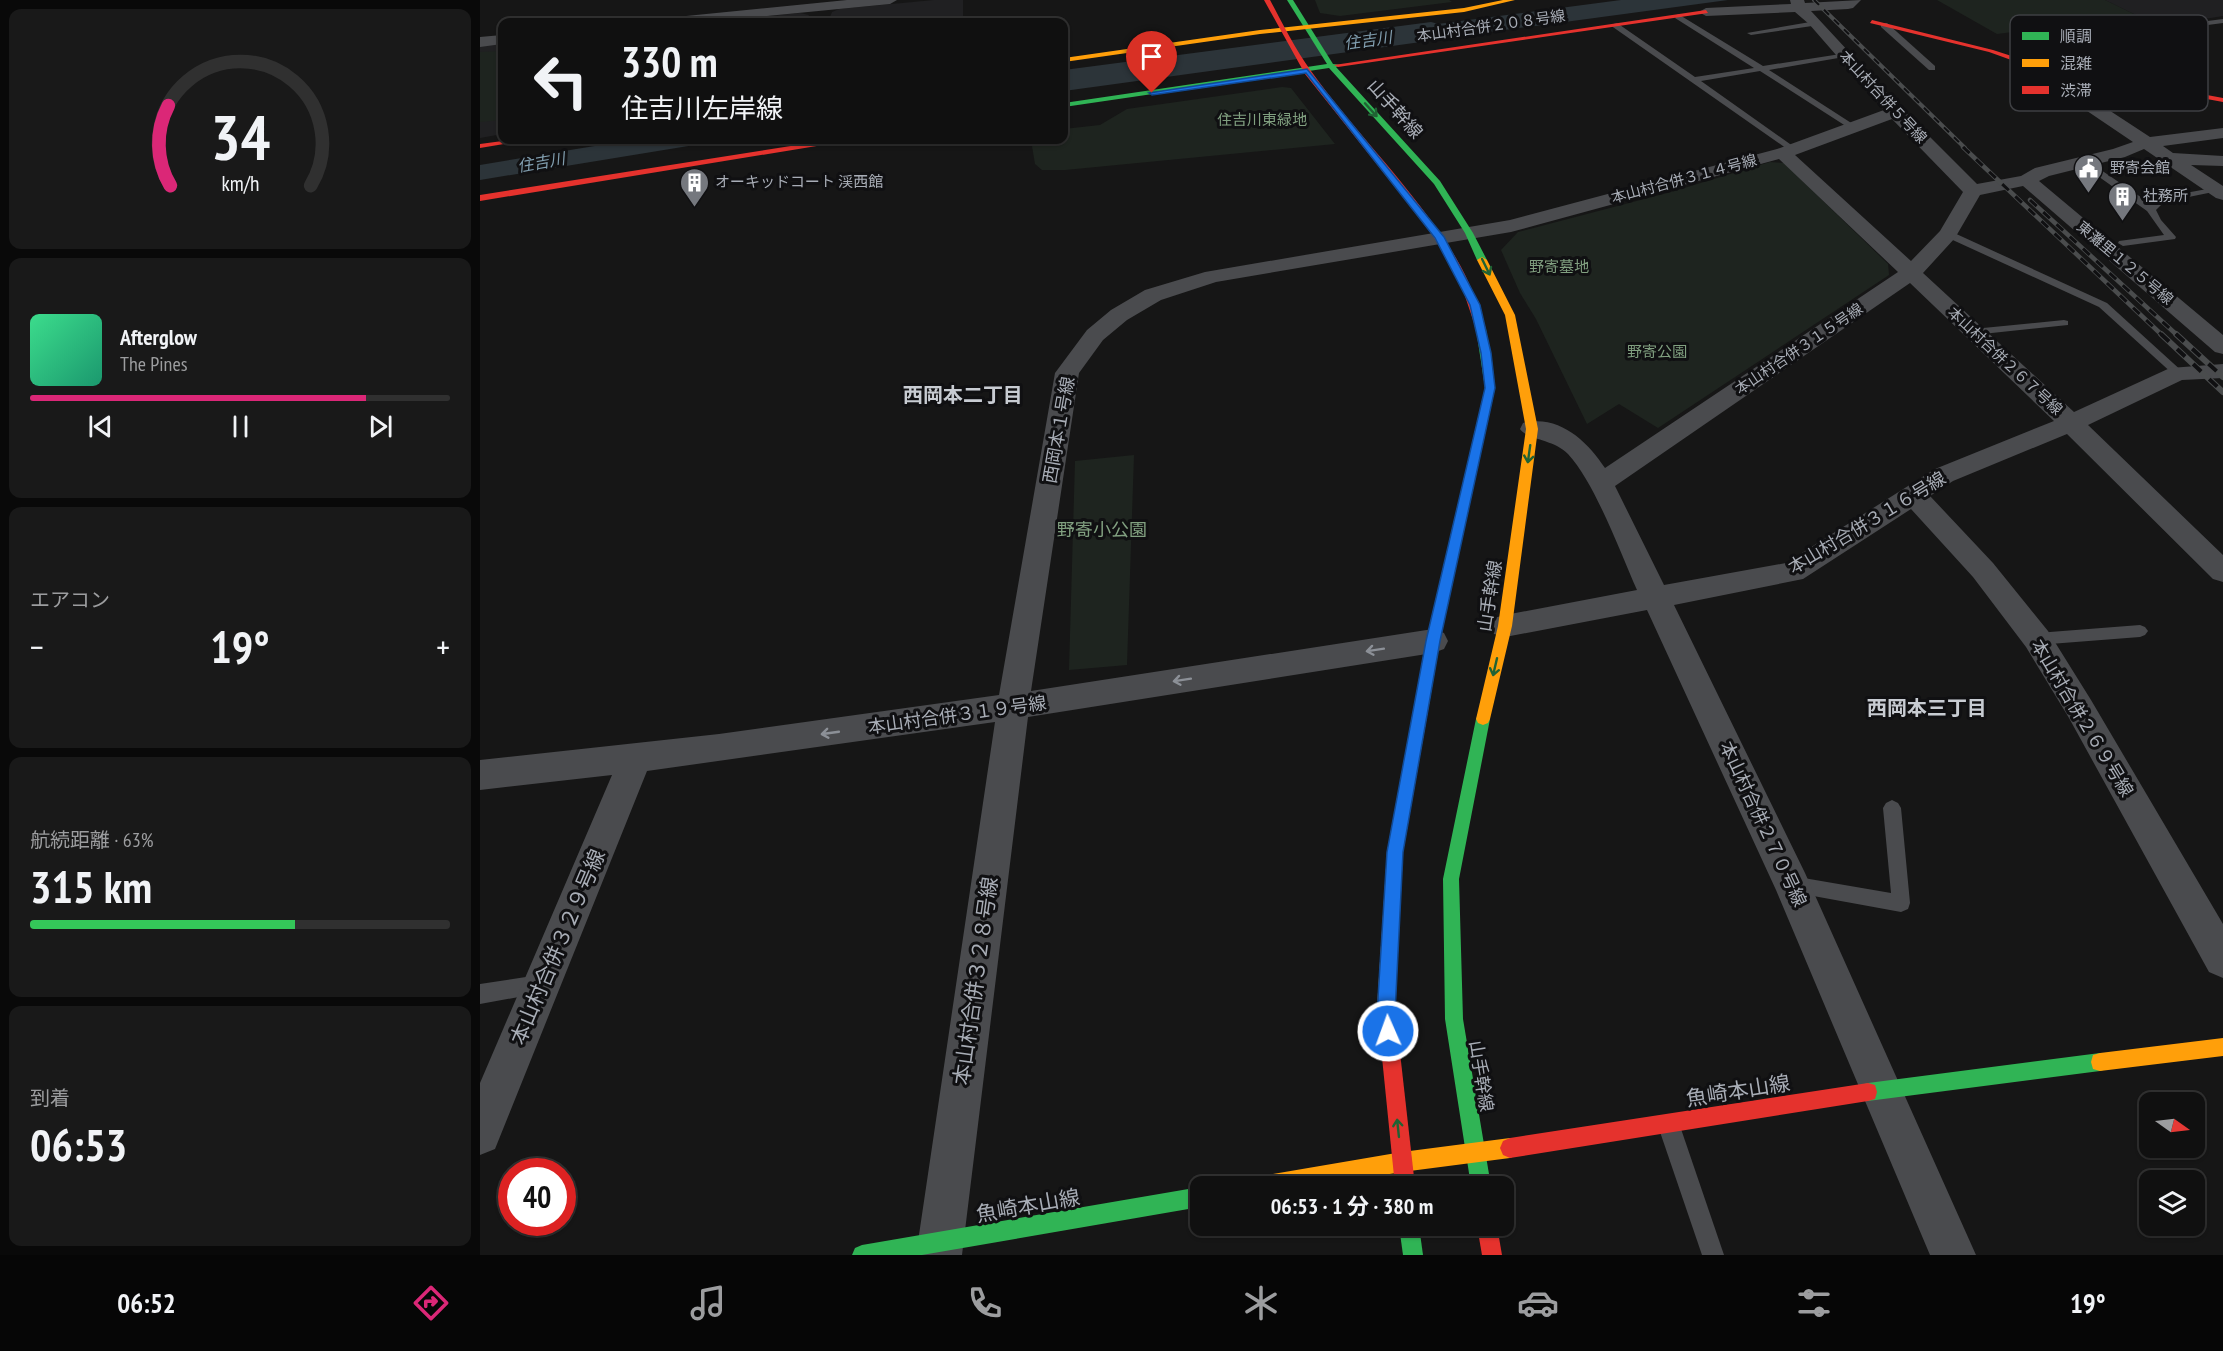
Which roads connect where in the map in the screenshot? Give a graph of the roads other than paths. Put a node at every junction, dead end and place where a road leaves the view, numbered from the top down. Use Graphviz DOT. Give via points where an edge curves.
graph roads {
  1 [pos="890,0"];
  2 [pos="1267,0"];
  3 [pos="1290,0"];
  4 [pos="1512,0"];
  5 [pos="1847,2"];
  6 [pos="824,3"];
  7 [pos="1798,3"];
  8 [pos="1706,12"];
  9 [pos="1678,16"];
  10 [pos="699,18"];
  11 [pos="817,18"];
  12 [pos="2223,21"];
  13 [pos="1815,22"];
  14 [pos="2208,23"];
  15 [pos="1878,24"];
  16 [pos="1614,25"];
  17 [pos="1304,26"];
  18 [pos="1283,28"];
  19 [pos="1751,33"];
  20 [pos="498,40"];
  21 [pos="480,42"];
  22 [pos="1844,55"];
  23 [pos="2010,58"];
  24 [pos="1068,59"];
  25 [pos="1332,67"];
  26 [pos="1932,68"];
  27 [pos="1762,69"];
  28 [pos="1307,71"];
  29 [pos="1694,80"];
  30 [pos="2208,97"];
  31 [pos="2223,100"];
  32 [pos="1068,104"];
  33 [pos="2098,111"];
  34 [pos="1895,112"];
  35 [pos="1855,128"];
  36 [pos="2223,133"];
  37 [pos="2145,143"];
  38 [pos="498,144"];
  39 [pos="816,144"];
  40 [pos="480,146"];
  41 [pos="1788,151"];
  42 [pos="2169,158"];
  43 [pos="2223,161"];
  44 [pos="2098,172"];
  45 [pos="2027,180"];
  46 [pos="1973,191"];
  47 [pos="2220,192"];
  48 [pos="480,198"];
  49 [pos="2151,209"];
  50 [pos="1469,233"];
  51 [pos="1948,234"];
  52 [pos="1439,237"];
  53 [pos="2113,244"];
  54 [pos="1911,273"];
  55 [pos="2064,323"];
  56 [pos="1973,332"];
  57 [pos="2223,347"];
  58 [pos="2223,371"];
  59 [pos="2178,373"];
  60 [pos="2071,423"];
  61 [pos="1532,429"];
  62 [pos="1601,483"];
  63 [pos="1914,495"];
  64 [pos="2223,573"];
  65 [pos="1658,599"];
  66 [pos="1505,626"];
  67 [pos="2140,631"];
  68 [pos="2037,639"];
  69 [pos="1433,641"];
  70 [pos="1013,707"];
  71 [pos="635,760"];
  72 [pos="480,775"];
  73 [pos="1892,808"];
  74 [pos="1792,885"];
  75 [pos="2223,959"];
  76 [pos="542,985"];
  77 [pos="480,994"];
  78 [pos="2223,1047"];
  79 [pos="1881,1090"];
  80 [pos="1668,1123"];
  81 [pos="480,1134"];
  82 [pos="1476,1153"];
  83 [pos="1402,1162"];
  84 [pos="1320,1176"];
  85 [pos="1404,1176"];
  86 [pos="1479,1176"];
  87 [pos="1190,1199"];
  88 [pos="1410,1236"];
  89 [pos="1489,1236"];
  90 [pos="940,1249"];
  91 [pos="862,1255"];
  92 [pos="1413,1255"];
  93 [pos="1492,1255"];
  94 [pos="1713,1255"];
  95 [pos="1953,1255"];
  1 -- 6 [label="street"];
  2 -- 18 [label="street"];
  3 -- 17 [label="street"];
  4 -- 17 [label="street" via="1464,10"];
  5 -- 7 [label="street"];
  5 -- 15 [label="street"];
  6 -- 10 [label="street"];
  6 -- 11 [label="street"];
  7 -- 8 [label="street"];
  7 -- 13 [label="street, 本山村合併５号線"];
  8 -- 9 [label="street, 本山村合併２０８号線"];
  9 -- 16 [label="street, 本山村合併２０８号線"];
  9 -- 27 [label="lane"];
  12 -- 14 [label="lane"];
  13 -- 15 [label="street" via="1855,18"];
  13 -- 19 [label="lane"];
  13 -- 22 [label="street, 本山村合併５号線"];
  15 -- 23 [label="street"];
  15 -- 26 [label="lane"];
  16 -- 25 [label="street, 本山村合併２０８号線"];
  16 -- 29 [label="lane"];
  17 -- 18 [label="street"];
  17 -- 25 [label="street, 山手幹線"];
  18 -- 24 [label="street"];
  18 -- 28 [label="street"];
  20 -- 21 [label="street"];
  22 -- 27 [label="lane"];
  22 -- 34 [label="street, 本山村合併５号線"];
  25 -- 28 [label="street, 本山村合併２０８号線"];
  25 -- 50 [label="street, 山手幹線, one-way" via="1437,183"];
  27 -- 29 [label="lane"];
  27 -- 35 [label="lane"];
  28 -- 32 [label="street, 本山村合併２０８号線"];
  28 -- 52 [label="street"];
  29 -- 41 [label="lane"];
  30 -- 31 [label="street"];
  33 -- 37 [label="street"];
  34 -- 35 [label="street, 本山村合併３１４号線"];
  34 -- 46 [label="street, 本山村合併５号線"];
  35 -- 41 [label="street, 本山村合併３１４号線"];
  36 -- 37 [label="street"];
  37 -- 42 [label="street"];
  37 -- 45 [label="street" via="2042,172"];
  38 -- 40 [label="street"];
  39 -- 48 [label="street"];
  41 -- 50 [label="street, 本山村合併３１４号線" via="1511,226"];
  41 -- 54 [label="street, 本山村合併２６７号線"];
  42 -- 43 [label="street"];
  42 -- 47 [label="street"];
  44 -- 49 [label="lane"];
  45 -- 46 [label="street"];
  45 -- 53 [label="street, 東灘里１２５号線"];
  46 -- 51 [label="street, 本山村合併３１５号線"];
  47 -- 49 [label="lane" via="2161,200"];
  49 -- 53 [label="lane" via="2171,237"];
  50 -- 52 [label="street, 西岡本１号線"];
  50 -- 61 [label="street, 山手幹線, one-way" via="1510,315"];
  51 -- 54 [label="street, 本山村合併３１５号線"];
  51 -- 59 [label="lane" via="2103,304"];
  52 -- 69 [label="street" via="1475,305 1490,388"];
  52 -- 70 [label="street, 西岡本１号線" via="1212,276 1153,295 1095,334 1067,373"];
  53 -- 57 [label="street, 東灘里１２５号線"];
  54 -- 56 [label="street, 本山村合併２６７号線"];
  54 -- 62 [label="street, 本山村合併３１５号線"];
  55 -- 56 [label="lane"];
  56 -- 60 [label="street, 本山村合併２６７号線"];
  58 -- 59 [label="street"];
  59 -- 60 [label="street, 本山村合併３１６号線"];
  60 -- 63 [label="street, 本山村合併３１６号線" via="1944,475"];
  60 -- 64 [label="street, 本山村合併２６７号線"];
  61 -- 62 [label="street, 本山村合併２７０号線" via="1558,433 1577,447"];
  61 -- 66 [label="street, 山手幹線, one-way"];
  62 -- 65 [label="street, 本山村合併２７０号線"];
  63 -- 65 [label="street, 本山村合併３１６号線" via="1793,572"];
  63 -- 68 [label="street, 本山村合併２６９号線" via="1983,570"];
  65 -- 66 [label="street, 本山村合併３１６号線"];
  65 -- 74 [label="street, 本山村合併２７０号線"];
  66 -- 82 [label="street, 山手幹線, one-way" via="1450,879 1454,1019"];
  67 -- 68 [label="lane"];
  68 -- 75 [label="street, 本山村合併２６９号線"];
  69 -- 70 [label="street, 本山村合併３１９号線, one-way"];
  83 -- 69 [label="street, one-way" via="1386,1014 1395,852"];
  70 -- 71 [label="street, 本山村合併３１９号線, one-way"];
  70 -- 90 [label="street, 本山村合併３２８号線"];
  71 -- 72 [label="street, 本山村合併３１９号線"];
  71 -- 76 [label="street, 本山村合併３２９号線"];
  73 -- 74 [label="lane" via="1901,903"];
  74 -- 79 [label="street, 本山村合併２７０号線"];
  76 -- 77 [label="lane"];
  76 -- 81 [label="street, 本山村合併３２９号線"];
  78 -- 79 [label="street, 魚崎本山線"];
  79 -- 80 [label="street, 魚崎本山線"];
  79 -- 95 [label="street, 本山村合併２７０号線"];
  80 -- 82 [label="street, 魚崎本山線"];
  80 -- 94 [label="lane"];
  82 -- 83 [label="street, 魚崎本山線"];
  82 -- 86 [label="street, 山手幹線"];
  83 -- 84 [label="street, 魚崎本山線"];
  83 -- 85 [label="street"];
  87 -- 90 [label="street, 魚崎本山線"];
  88 -- 92 [label="street"];
  89 -- 93 [label="street"];
  90 -- 91 [label="street, 魚崎本山線"];
}
